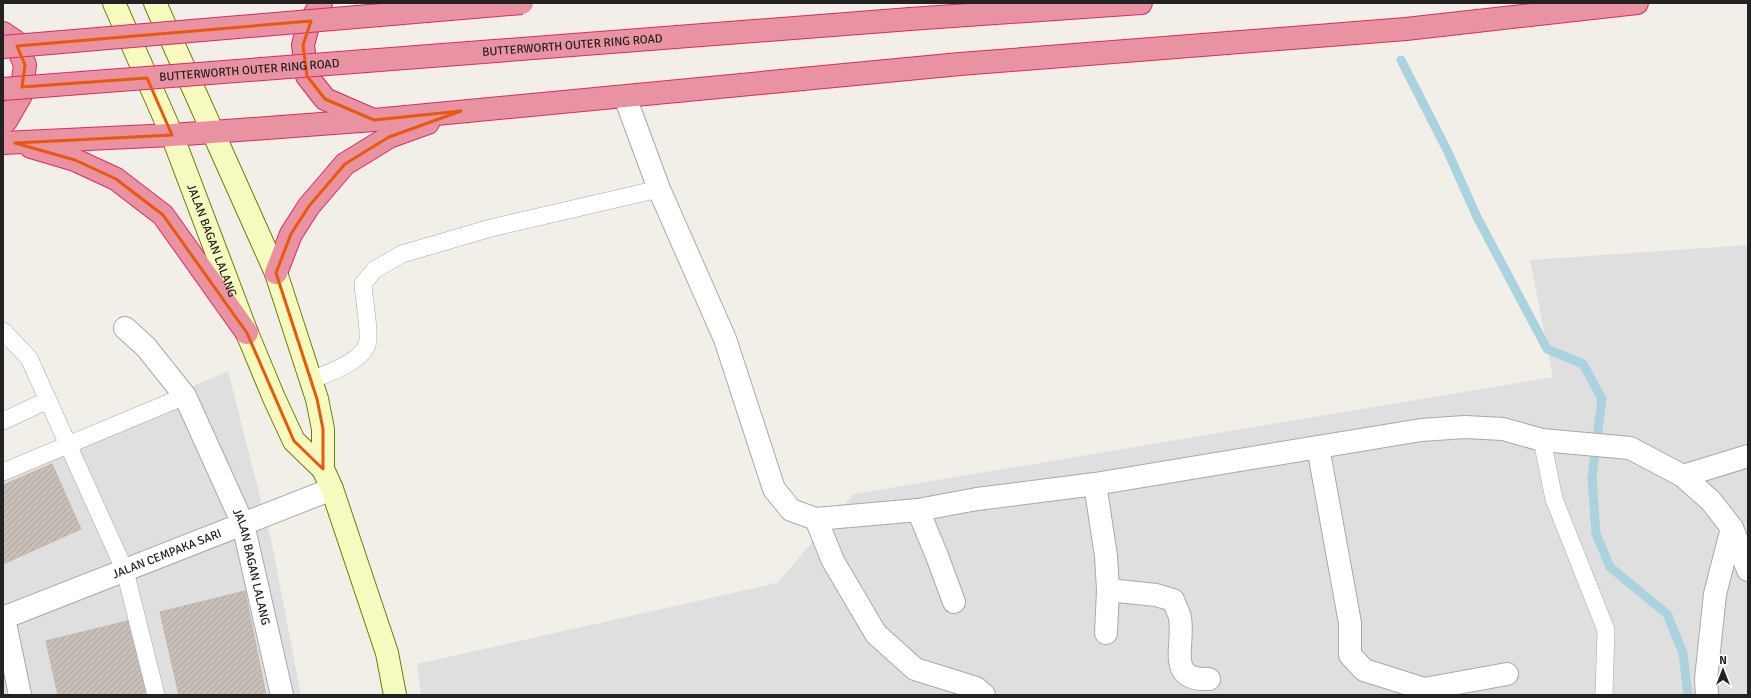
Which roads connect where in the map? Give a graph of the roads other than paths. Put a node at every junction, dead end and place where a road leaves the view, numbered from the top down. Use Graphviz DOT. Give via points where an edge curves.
graph roads {
  1 [pos="114,3"];
  2 [pos="155,3"];
  3 [pos="321,3"];
  4 [pos="522,3"];
  5 [pos="1141,3"];
  6 [pos="1637,3"];
  7 [pos="3,33"];
  8 [pos="3,47"];
  9 [pos="3,89"];
  10 [pos="625,97"];
  11 [pos="461,112"];
  12 [pos="374,120"];
  13 [pos="3,123"];
  14 [pos="212,132"];
  15 [pos="172,135"];
  16 [pos="9,143"];
  17 [pos="658,189"];
  18 [pos="276,273"];
  19 [pos="124,328"];
  20 [pos="3,331"];
  21 [pos="247,333"];
  22 [pos="312,380"];
  23 [pos="184,396"];
  24 [pos="48,400"];
  25 [pos="3,421"];
  26 [pos="1550,441"];
  27 [pos="68,445"];
  28 [pos="1318,447"];
  29 [pos="1748,456"];
  30 [pos="323,469"];
  31 [pos="3,472"];
  32 [pos="1683,476"];
  33 [pos="1095,484"];
  34 [pos="332,489"];
  35 [pos="918,510"];
  36 [pos="816,519"];
  37 [pos="243,524"];
  38 [pos="1732,528"];
  39 [pos="1748,570"];
  40 [pos="124,571"];
  41 [pos="1108,590"];
  42 [pos="954,602"];
  43 [pos="4,618"];
  44 [pos="1106,633"];
  45 [pos="1507,674"];
  46 [pos="1209,678"];
  47 [pos="1398,687"];
  48 [pos="20,695"];
  49 [pos="156,695"];
  50 [pos="282,695"];
  51 [pos="395,695"];
  52 [pos="984,695"];
  53 [pos="1604,695"];
  54 [pos="1707,695"];
  1 -- 15 [label="main road, JALAN BAGAN LALANG"];
  2 -- 14 [label="main road, JALAN BAGAN LALANG"];
  3 -- 12 [label="highway" via="308,26 302,46 307,76 325,99"];
  4 -- 8 [label="highway, bridge"];
  5 -- 9 [label="highway, BUTTERWORTH OUTER RING ROAD, bridge"];
  6 -- 10 [label="highway" via="1406,29 968,64"];
  7 -- 13 [label="highway" via="15,41 25,65 21,95"];
  10 -- 11 [label="highway"];
  10 -- 17 [label="street"];
  11 -- 12 [label="highway"];
  11 -- 18 [label="highway" via="389,137 345,164 309,206 291,234"];
  12 -- 14 [label="highway"];
  14 -- 15 [label="highway"];
  14 -- 18 [label="main road, JALAN BAGAN LALANG"];
  15 -- 16 [label="highway"];
  15 -- 21 [label="main road, JALAN BAGAN LALANG"];
  16 -- 21 [label="highway" via="75,160 116,179 163,216"];
  17 -- 22 [label="lane" via="491,228 402,254 374,270 362,284 368,341 360,355 347,365"];
  17 -- 36 [label="street" via="725,339 774,488 791,510"];
  18 -- 22 [label="main road, JALAN BAGAN LALANG"];
  19 -- 23 [label="street, JALAN BAGAN LALANG" via="146,348"];
  20 -- 24 [label="lane" via="29,358"];
  21 -- 30 [label="main road, JALAN BAGAN LALANG" via="294,441"];
  22 -- 30 [label="main road, JALAN BAGAN LALANG" via="322,429"];
  23 -- 27 [label="lane"];
  23 -- 37 [label="street, JALAN BAGAN LALANG"];
  24 -- 25 [label="lane"];
  24 -- 27 [label="lane"];
  26 -- 28 [label="street" via="1503,429 1465,427 1421,430"];
  26 -- 32 [label="street" via="1630,448"];
  26 -- 53 [label="lane" via="1554,500 1606,630"];
  27 -- 31 [label="lane"];
  27 -- 40 [label="lane"];
  28 -- 33 [label="street"];
  28 -- 47 [label="street" via="1350,623 1350,655 1364,670"];
  29 -- 32 [label="street"];
  30 -- 34 [label="main road, JALAN BAGAN LALANG"];
  32 -- 38 [label="street" via="1711,501"];
  33 -- 35 [label="street"];
  33 -- 41 [label="street" via="1106,556"];
  34 -- 37 [label="street, JALAN CEMPAKA SARI"];
  34 -- 51 [label="main road, JALAN BAGAN LALANG" via="387,653"];
  35 -- 36 [label="street"];
  35 -- 42 [label="street"];
  36 -- 52 [label="street" via="833,561 876,634 915,668 976,688"];
  37 -- 40 [label="street, JALAN CEMPAKA SARI"];
  37 -- 50 [label="street, JALAN BAGAN LALANG"];
  38 -- 39 [label="street"];
  38 -- 54 [label="street" via="1715,594 1706,680"];
  40 -- 43 [label="street, JALAN CEMPAKA SARI"];
  40 -- 49 [label="lane"];
  41 -- 44 [label="street"];
  41 -- 46 [label="street" via="1156,595 1172,600 1180,618 1180,666 1185,674 1199,679"];
  43 -- 48 [label="street"];
  45 -- 47 [label="street" via="1424,689"];
}
